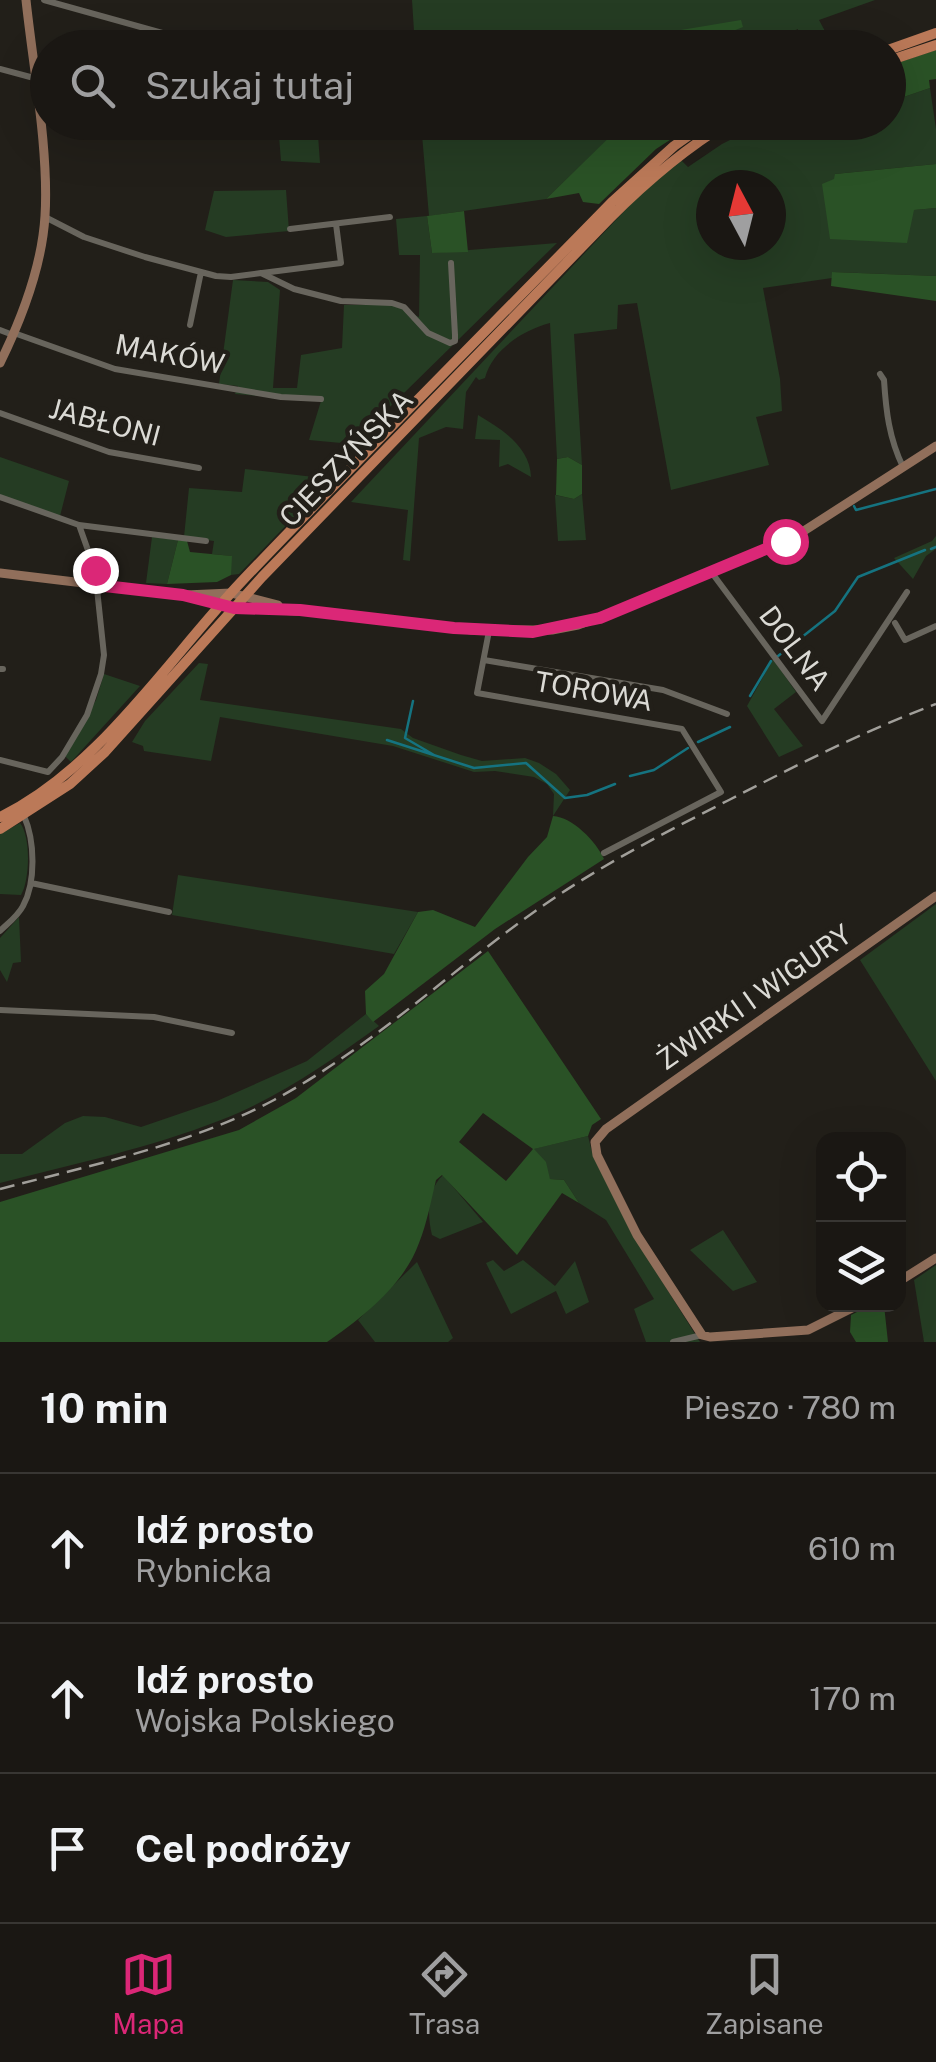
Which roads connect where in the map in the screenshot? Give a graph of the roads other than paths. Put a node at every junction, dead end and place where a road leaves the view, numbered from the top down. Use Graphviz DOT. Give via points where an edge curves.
graph roads {
  1 [pos="26,0"];
  2 [pos="44,0"];
  3 [pos="152,30"];
  4 [pos="936,34"];
  5 [pos="30,39"];
  6 [pos="906,44"];
  7 [pos="936,45"];
  8 [pos="906,55"];
  9 [pos="0,69"];
  10 [pos="30,77"];
  11 [pos="40,140"];
  12 [pos="685,140"];
  13 [pos="698,140"];
  14 [pos="45,217"];
  15 [pos="390,217"];
  16 [pos="336,224"];
  17 [pos="290,229"];
  18 [pos="451,262"];
  19 [pos="201,272"];
  20 [pos="261,273"];
  21 [pos="190,325"];
  22 [pos="0,330"];
  23 [pos="14,334"];
  24 [pos="0,363"];
  25 [pos="880,374"];
  26 [pos="321,399"];
  27 [pos="0,413"];
  28 [pos="936,446"];
  29 [pos="903,467"];
  30 [pos="199,468"];
  31 [pos="0,498"];
  32 [pos="79,525"];
  33 [pos="206,541"];
  34 [pos="0,572"];
  35 [pos="712,573"];
  36 [pos="262,577"];
  37 [pos="96,585"];
  38 [pos="907,592"];
  39 [pos="183,595"];
  40 [pos="237,595"];
  41 [pos="198,600"];
  42 [pos="271,603"];
  43 [pos="221,605"];
  44 [pos="234,608"];
  45 [pos="300,610"];
  46 [pos="895,623"];
  47 [pos="204,624"];
  48 [pos="936,626"];
  49 [pos="489,631"];
  50 [pos="484,660"];
  51 [pos="727,714"];
  52 [pos="0,760"];
  53 [pos="24,816"];
  54 [pos="0,817"];
  55 [pos="0,829"];
  56 [pos="604,853"];
  57 [pos="31,883"];
  58 [pos="936,896"];
  59 [pos="168,912"];
  60 [pos="0,931"];
  61 [pos="0,1010"];
  62 [pos="232,1034"];
  63 [pos="936,1258"];
  64 [pos="906,1277"];
  65 [pos="845,1312"];
  66 [pos="702,1335"];
  67 [pos="791,1337"];
  68 [pos="673,1342"];
  1 -- 5 [label="street"];
  2 -- 3 [label="street"];
  4 -- 6 [label="main road"];
  7 -- 8 [label="main road"];
  9 -- 10 [label="street"];
  11 -- 14 [label="street"];
  12 -- 40 [label="main road, CIESZYŃSKA" via="639,175"];
  13 -- 36 [label="main road, CIESZYŃSKA" via="634,194"];
  14 -- 19 [label="street" via="84,237"];
  14 -- 23 [label="street"];
  15 -- 16 [label="street"];
  16 -- 17 [label="street"];
  16 -- 20 [label="street" via="341,263"];
  18 -- 20 [label="street" via="450,343 428,333 404,307 316,295"];
  19 -- 20 [label="street"];
  19 -- 21 [label="street"];
  22 -- 23 [label="street, MAKÓW"];
  23 -- 24 [label="street"];
  23 -- 26 [label="street, MAKÓW" via="115,369"];
  25 -- 29 [label="street"];
  27 -- 30 [label="street, JABŁONI" via="110,452"];
  28 -- 29 [label="street"];
  29 -- 35 [label="street" via="798,535"];
  31 -- 32 [label="street"];
  32 -- 33 [label="street"];
  32 -- 37 [label="street"];
  34 -- 37 [label="street"];
  35 -- 38 [label="street, DOLNA" via="822,721"];
  35 -- 49 [label="street" via="578,624"];
  36 -- 40 [label="main road, CIESZYŃSKA"];
  36 -- 42 [label="street"];
  37 -- 39 [label="street"];
  37 -- 52 [label="street" via="102,674 75,736 48,772"];
  39 -- 40 [label="street"];
  39 -- 41 [label="street"];
  40 -- 42 [label="street"];
  40 -- 43 [label="main road, CIESZYŃSKA"];
  40 -- 44 [label="main road, CIESZYŃSKA"];
  41 -- 43 [label="street"];
  41 -- 47 [label="street"];
  42 -- 45 [label="street"];
  43 -- 44 [label="street"];
  43 -- 47 [label="main road, CIESZYŃSKA"];
  44 -- 45 [label="street"];
  44 -- 53 [label="main road, CIESZYŃSKA" via="93,764"];
  45 -- 49 [label="street"];
  46 -- 48 [label="street" via="905,640"];
  47 -- 54 [label="main road, CIESZYŃSKA" via="89,753"];
  49 -- 50 [label="street, TOROWA"];
  50 -- 51 [label="street" via="662,690"];
  50 -- 56 [label="street, TOROWA" via="476,693 682,729 721,792"];
  53 -- 55 [label="main road, CIESZYŃSKA"];
  53 -- 57 [label="street"];
  57 -- 59 [label="street"];
  57 -- 60 [label="street" via="22,909"];
  58 -- 66 [label="street, ŻWIRKI I WIGURY" via="594,1142 637,1236"];
  61 -- 62 [label="street" via="154,1017"];
  63 -- 64 [label="street"];
  65 -- 67 [label="street"];
  66 -- 67 [label="street"];
  66 -- 68 [label="street"];
}
